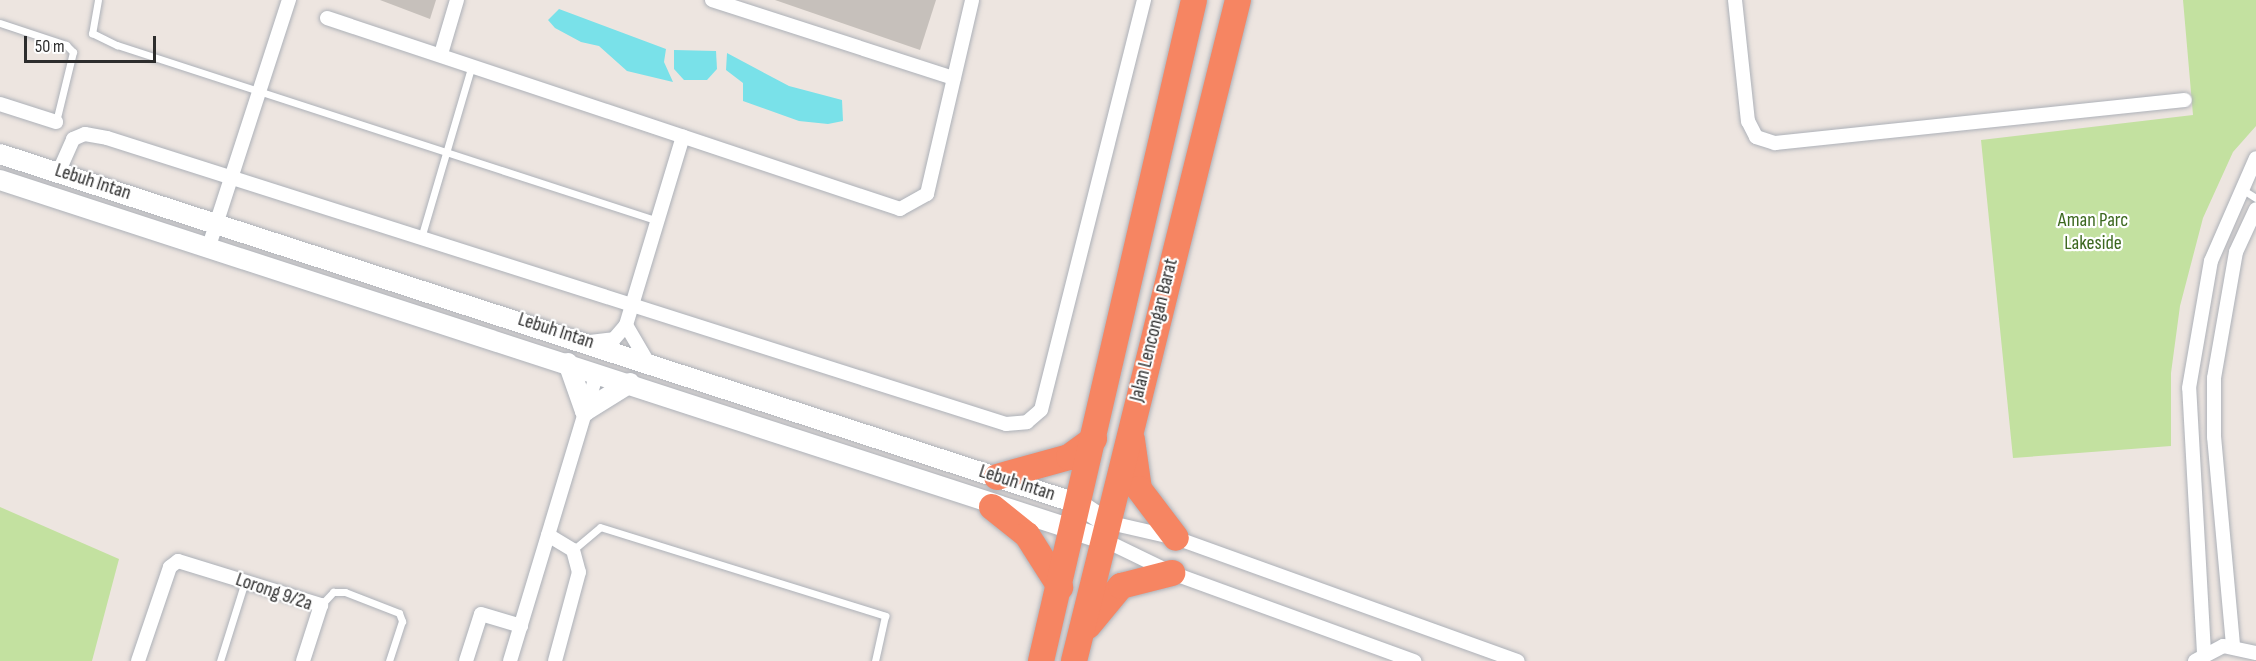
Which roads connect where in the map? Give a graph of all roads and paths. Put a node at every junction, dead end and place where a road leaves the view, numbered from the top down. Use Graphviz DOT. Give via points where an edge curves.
graph roads {
  1 [pos="98,0"];
  2 [pos="289,0"];
  3 [pos="457,0"];
  4 [pos="712,0"];
  5 [pos="972,0"];
  6 [pos="1144,0"];
  7 [pos="1194,0"];
  8 [pos="1238,0"];
  9 [pos="1735,0"];
  10 [pos="327,18"];
  11 [pos="0,23"];
  12 [pos="441,54"];
  13 [pos="472,64"];
  14 [pos="954,78"];
  15 [pos="259,93"];
  16 [pos="2185,100"];
  17 [pos="0,104"];
  18 [pos="56,122"];
  19 [pos="683,136"];
  20 [pos="0,153"];
  21 [pos="445,153"];
  22 [pos="2255,161"];
  23 [pos="59,171"];
  24 [pos="0,180"];
  25 [pos="232,180"];
  26 [pos="2239,188"];
  27 [pos="2256,198"];
  28 [pos="2256,208"];
  29 [pos="657,221"];
  30 [pos="217,222"];
  31 [pos="421,238"];
  32 [pos="209,246"];
  33 [pos="632,305"];
  34 [pos="626,325"];
  35 [pos="590,342"];
  36 [pos="647,361"];
  37 [pos="568,363"];
  38 [pos="597,372"];
  39 [pos="630,383"];
  40 [pos="585,411"];
  41 [pos="1130,422"];
  42 [pos="1094,439"];
  43 [pos="997,477"];
  44 [pos="1079,504"];
  45 [pos="992,507"];
  46 [pos="1074,530"];
  47 [pos="1104,531"];
  48 [pos="548,535"];
  49 [pos="1176,538"];
  50 [pos="573,550"];
  51 [pos="1172,573"];
  52 [pos="245,581"];
  53 [pos="1060,587"];
  54 [pos="321,605"];
  55 [pos="521,626"];
  56 [pos="2234,645"];
  57 [pos="1077,650"];
  58 [pos="2256,653"];
  59 [pos="2200,657"];
  60 [pos="138,661"];
  61 [pos="220,661"];
  62 [pos="303,661"];
  63 [pos="389,661"];
  64 [pos="466,661"];
  65 [pos="510,661"];
  66 [pos="555,661"];
  67 [pos="874,661"];
  68 [pos="1041,661"];
  69 [pos="1414,661"];
  70 [pos="1518,661"];
  1 -- 15 [label="lane" via="92,29 96,36"];
  2 -- 15 [label="street"];
  3 -- 12 [label="street"];
  4 -- 14 [label="street"];
  5 -- 14 [label="street"];
  6 -- 33 [label="street" via="1041,410 1027,422 1006,424"];
  7 -- 42 [label="highway, Jalan Lencongan Barat"];
  8 -- 41 [label="highway, Jalan Lencongan Barat"];
  9 -- 16 [label="street" via="1748,122 1756,137 1775,143"];
  10 -- 12 [label="street"];
  11 -- 18 [label="lane" via="66,45 73,52"];
  12 -- 13 [label="street"];
  13 -- 19 [label="street"];
  13 -- 21 [label="lane"];
  14 -- 19 [label="street" via="927,194 900,209"];
  15 -- 21 [label="lane"];
  15 -- 25 [label="street"];
  17 -- 18 [label="street"];
  19 -- 29 [label="street"];
  20 -- 23 [label="main road, Lebuh Intan"];
  21 -- 29 [label="lane"];
  21 -- 31 [label="lane"];
  22 -- 26 [label="street"];
  23 -- 25 [label="street" via="73,139 85,134"];
  23 -- 30 [label="main road, Lebuh Intan"];
  24 -- 32 [label="main road, Lebuh Intan"];
  25 -- 30 [label="street"];
  25 -- 31 [label="street"];
  26 -- 27 [label="lane"];
  26 -- 59 [label="street" via="2211,261 2189,388"];
  28 -- 56 [label="street" via="2236,252 2214,378 2214,437"];
  29 -- 33 [label="street"];
  30 -- 32 [label="street"];
  30 -- 35 [label="main road, Lebuh Intan"];
  31 -- 33 [label="street"];
  32 -- 37 [label="main road, Lebuh Intan"];
  33 -- 34 [label="street"];
  34 -- 35 [label="street" via="614,339"];
  34 -- 36 [label="street"];
  35 -- 36 [label="main road, Lebuh Intan"];
  36 -- 43 [label="main road, Lebuh Intan"];
  37 -- 38 [label="main road, Lebuh Intan"];
  37 -- 40 [label="main road"];
  38 -- 39 [label="main road, Lebuh Intan"];
  38 -- 40 [label="street"];
  39 -- 40 [label="main road"];
  39 -- 45 [label="main road, Lebuh Intan"];
  40 -- 48 [label="street"];
  41 -- 47 [label="highway, Jalan Lencongan Barat"];
  41 -- 49 [label="highway" via="1139,489"];
  42 -- 43 [label="highway" via="1069,457"];
  42 -- 44 [label="highway, Jalan Lencongan Barat"];
  43 -- 44 [label="main road, Lebuh Intan"];
  44 -- 46 [label="highway, Jalan Lencongan Barat"];
  44 -- 47 [label="main road, Lebuh Intan"];
  45 -- 46 [label="main road, Lebuh Intan"];
  45 -- 53 [label="highway" via="1035,544"];
  46 -- 47 [label="main road, Lebuh Intan"];
  46 -- 53 [label="highway, Jalan Lencongan Barat"];
  47 -- 49 [label="street"];
  47 -- 51 [label="street"];
  47 -- 57 [label="highway, Jalan Lencongan Barat"];
  48 -- 50 [label="street"];
  48 -- 55 [label="street"];
  49 -- 70 [label="street"];
  50 -- 66 [label="street" via="579,572"];
  50 -- 67 [label="lane" via="600,527 885,616"];
  51 -- 57 [label="highway" via="1121,586 1106,600"];
  51 -- 69 [label="street"];
  52 -- 54 [label="street, Lorong 9/2a"];
  52 -- 60 [label="street, Lorong 9/2a" via="175,562"];
  52 -- 61 [label="lane"];
  53 -- 68 [label="highway, Jalan Lencongan Barat"];
  54 -- 62 [label="street, Lorong 9/2a"];
  54 -- 63 [label="lane" via="333,592 345,592 399,613 402,621"];
  55 -- 64 [label="street" via="481,614"];
  55 -- 65 [label="street"];
  56 -- 58 [label="street"];
  56 -- 59 [label="street"];
}
